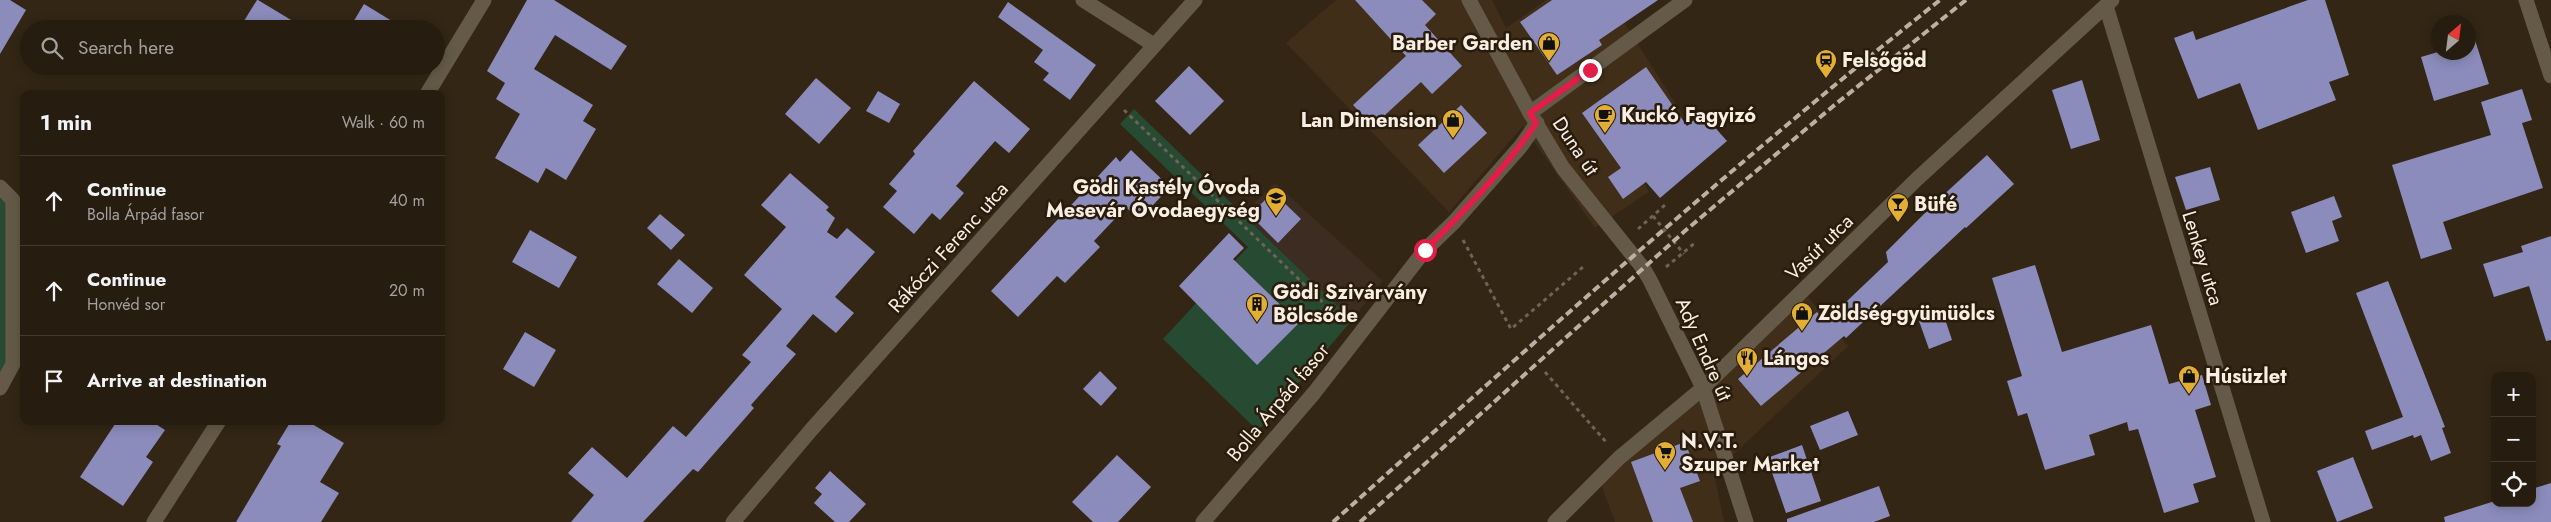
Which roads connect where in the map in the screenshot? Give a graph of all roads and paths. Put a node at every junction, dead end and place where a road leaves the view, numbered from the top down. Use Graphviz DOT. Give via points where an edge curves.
graph roads {
  1 [pos="484,0"];
  2 [pos="1083,0"];
  3 [pos="1195,0"];
  4 [pos="1469,0"];
  5 [pos="1685,0"];
  6 [pos="2526,0"];
  7 [pos="2109,3"];
  8 [pos="1154,45"];
  9 [pos="445,64"];
  10 [pos="439,75"];
  11 [pos="2551,76"];
  12 [pos="429,90"];
  13 [pos="1129,114"];
  14 [pos="1533,118"];
  15 [pos="0,187"];
  16 [pos="1665,205"];
  17 [pos="1653,216"];
  18 [pos="1454,222"];
  19 [pos="1696,242"];
  20 [pos="1622,243"];
  21 [pos="1684,254"];
  22 [pos="1633,255"];
  23 [pos="1583,267"];
  24 [pos="1650,280"];
  25 [pos="1347,326"];
  26 [pos="1545,372"];
  27 [pos="0,388"];
  28 [pos="1703,388"];
  29 [pos="216,425"];
  30 [pos="1619,458"];
  31 [pos="154,522"];
  32 [pos="733,522"];
  33 [pos="1203,522"];
  34 [pos="1555,522"];
  35 [pos="1746,522"];
  36 [pos="2263,522"];
  1 -- 9 [label="street"];
  2 -- 8 [label="street"];
  3 -- 8 [label="street, Rákóczi Ferenc utca"];
  4 -- 14 [label="street, Duna út"];
  5 -- 14 [label="street"];
  6 -- 11 [label="street"];
  7 -- 28 [label="street, Vasút utca" via="1917,179"];
  7 -- 36 [label="street, Lenkey utca"];
  8 -- 32 [label="street, Rákóczi Ferenc utca" via="824,415"];
  10 -- 12 [label="street"];
  13 -- 25 [label="path"];
  14 -- 18 [label="street, Bolla Árpád fasor" via="1521,146"];
  14 -- 20 [label="street, Duna út" via="1563,168"];
  15 -- 27 [label="street" via="13,200 13,364"];
  16 -- 17 [label="path"];
  17 -- 20 [label="path"];
  17 -- 21 [label="path"];
  18 -- 23 [label="path" via="1511,329"];
  18 -- 33 [label="street, Bolla Árpád fasor" via="1425,250 1314,393"];
  19 -- 21 [label="path"];
  20 -- 22 [label="street, Duna út"];
  21 -- 24 [label="path"];
  22 -- 24 [label="street, Ady Endre út"];
  24 -- 28 [label="street, Ady Endre út"];
  26 -- 30 [label="path"];
  28 -- 30 [label="street, Vasút utca"];
  28 -- 35 [label="street, Ady Endre út"];
  29 -- 31 [label="street"];
  30 -- 34 [label="street, Vasút utca"];
}
